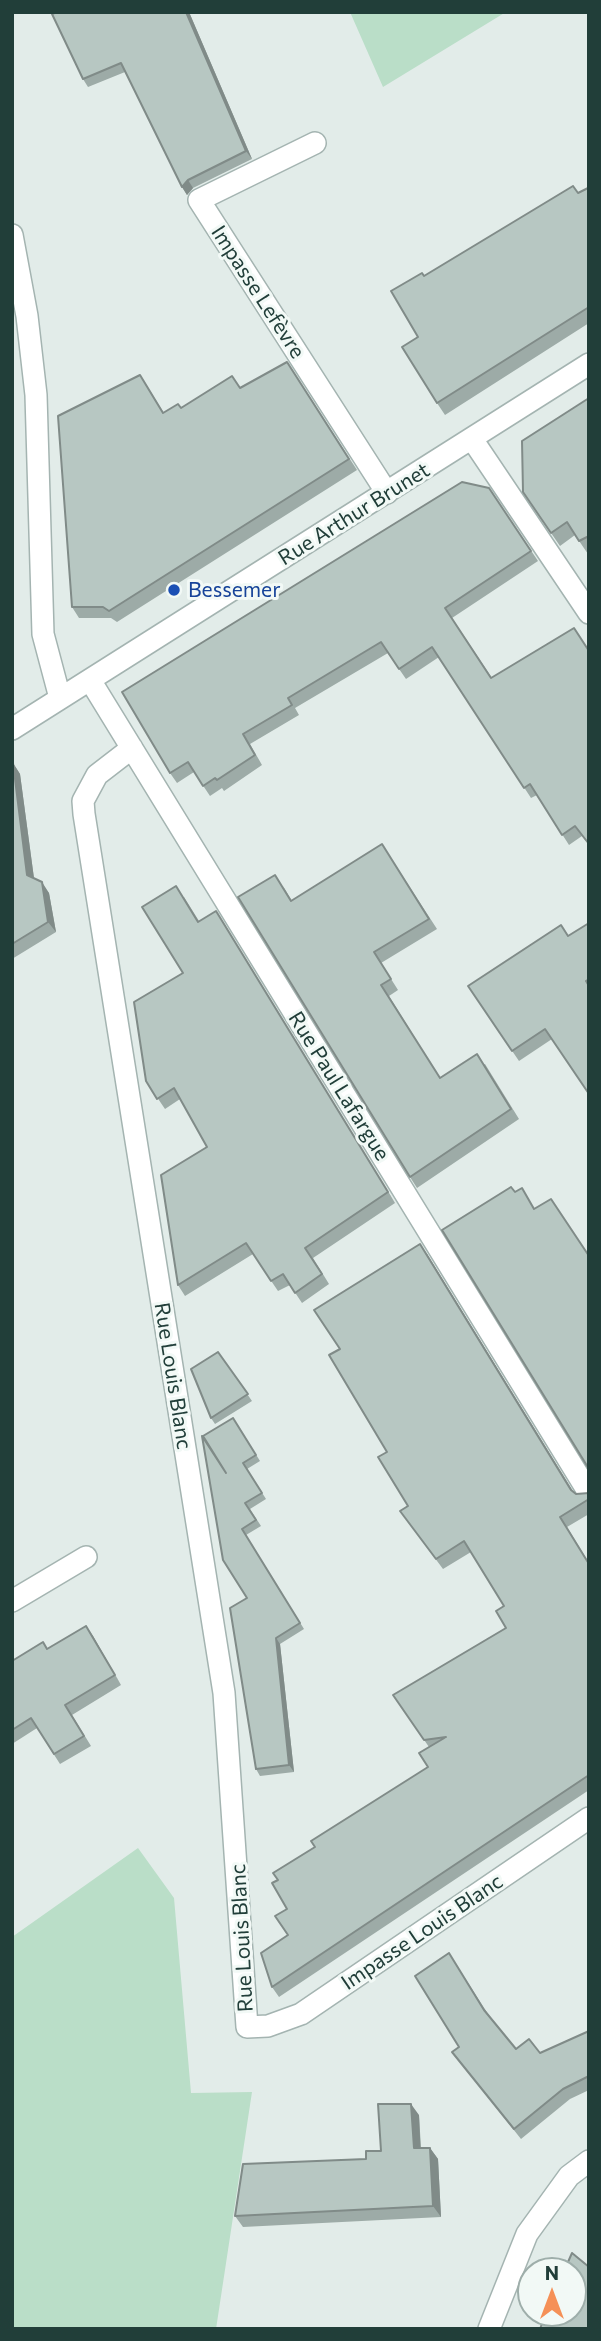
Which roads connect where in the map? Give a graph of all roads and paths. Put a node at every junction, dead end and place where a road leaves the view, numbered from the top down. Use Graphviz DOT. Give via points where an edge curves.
graph roads {
  1 [pos="315,143"];
  2 [pos="12,235"];
  3 [pos="589,364"];
  4 [pos="472,439"];
  5 [pos="387,493"];
  6 [pos="589,613"];
  7 [pos="90,680"];
  8 [pos="60,698"];
  9 [pos="12,729"];
  10 [pos="132,748"];
  11 [pos="589,1493"];
  12 [pos="86,1557"];
  13 [pos="12,1601"];
  14 [pos="589,1818"];
  15 [pos="247,2027"];
  16 [pos="589,2161"];
  17 [pos="489,2329"];
  1 -- 5 [label="street, Impasse Lefèvre" via="199,200"];
  2 -- 8 [label="street" via="36,395 43,634"];
  3 -- 4 [label="street, Rue Arthur Brunet"];
  4 -- 5 [label="street, Rue Arthur Brunet"];
  4 -- 6 [label="street"];
  5 -- 7 [label="street, Rue Arthur Brunet"];
  7 -- 8 [label="street, Rue Arthur Brunet"];
  7 -- 10 [label="street, Rue Paul Lafargue"];
  8 -- 9 [label="street, Rue Arthur Brunet"];
  10 -- 11 [label="street, Rue Paul Lafargue"];
  10 -- 15 [label="street, Rue Louis Blanc" via="96,775 83,801 83,814 224,1693"];
  12 -- 13 [label="street"];
  14 -- 15 [label="street, Impasse Louis Blanc" via="301,2014 268,2026"];
  16 -- 17 [label="street" via="569,2176 527,2234"];
}
